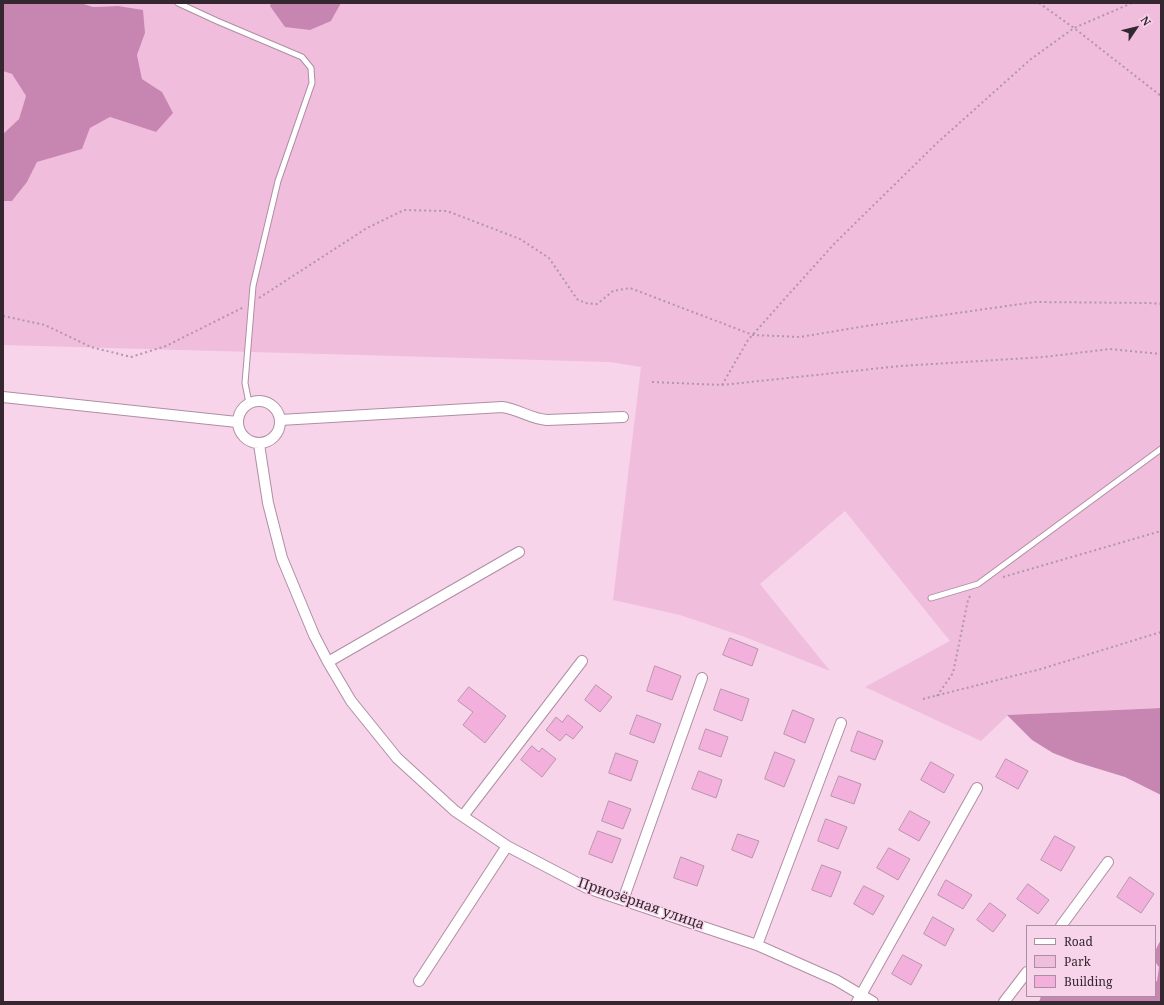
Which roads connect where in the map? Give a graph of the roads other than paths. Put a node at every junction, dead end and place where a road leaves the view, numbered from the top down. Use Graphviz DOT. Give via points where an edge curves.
graph roads {
  1 [pos="178,3"];
  2 [pos="3,397"];
  3 [pos="249,403"];
  4 [pos="623,417"];
  5 [pos="280,420"];
  6 [pos="237,422"];
  7 [pos="259,444"];
  8 [pos="1161,450"];
  9 [pos="519,552"];
  10 [pos="931,598"];
  11 [pos="582,661"];
  12 [pos="328,662"];
  13 [pos="702,678"];
  14 [pos="841,723"];
  15 [pos="976,788"];
  16 [pos="463,816"];
  17 [pos="506,846"];
  18 [pos="1108,862"];
  19 [pos="622,900"];
  20 [pos="1062,925"];
  21 [pos="757,944"];
  22 [pos="1026,973"];
  23 [pos="419,981"];
  24 [pos="859,999"];
  25 [pos="873,1002"];
  26 [pos="1004,1002"];
  1 -- 3 [label="lane" via="302,57 311,68 312,84 278,181 253,286 245,383"];
  2 -- 6 [label="street"];
  3 -- 5 [label="street" via="260,401 272,405"];
  3 -- 6 [label="street" via="240,411"];
  4 -- 5 [label="street" via="536,419 513,408 502,406"];
  5 -- 7 [label="street" via="275,437"];
  6 -- 7 [label="street" via="243,438"];
  7 -- 12 [label="street, Приозёрная улица" via="268,503 282,558"];
  8 -- 10 [label="lane" via="978,584"];
  9 -- 12 [label="street"];
  11 -- 16 [label="street"];
  12 -- 16 [label="street, Приозёрная улица" via="352,701 397,758"];
  13 -- 19 [label="street"];
  14 -- 21 [label="street"];
  15 -- 24 [label="street"];
  16 -- 17 [label="street, Приозёрная улица"];
  17 -- 19 [label="street, Приозёрная улица" via="587,888"];
  17 -- 23 [label="street"];
  18 -- 20 [label="street"];
  19 -- 21 [label="street, Приозёрная улица"];
  21 -- 24 [label="street, Приозёрная улица" via="836,980"];
  22 -- 26 [label="street"];
  24 -- 25 [label="street, Приозёрная улица"];
}
